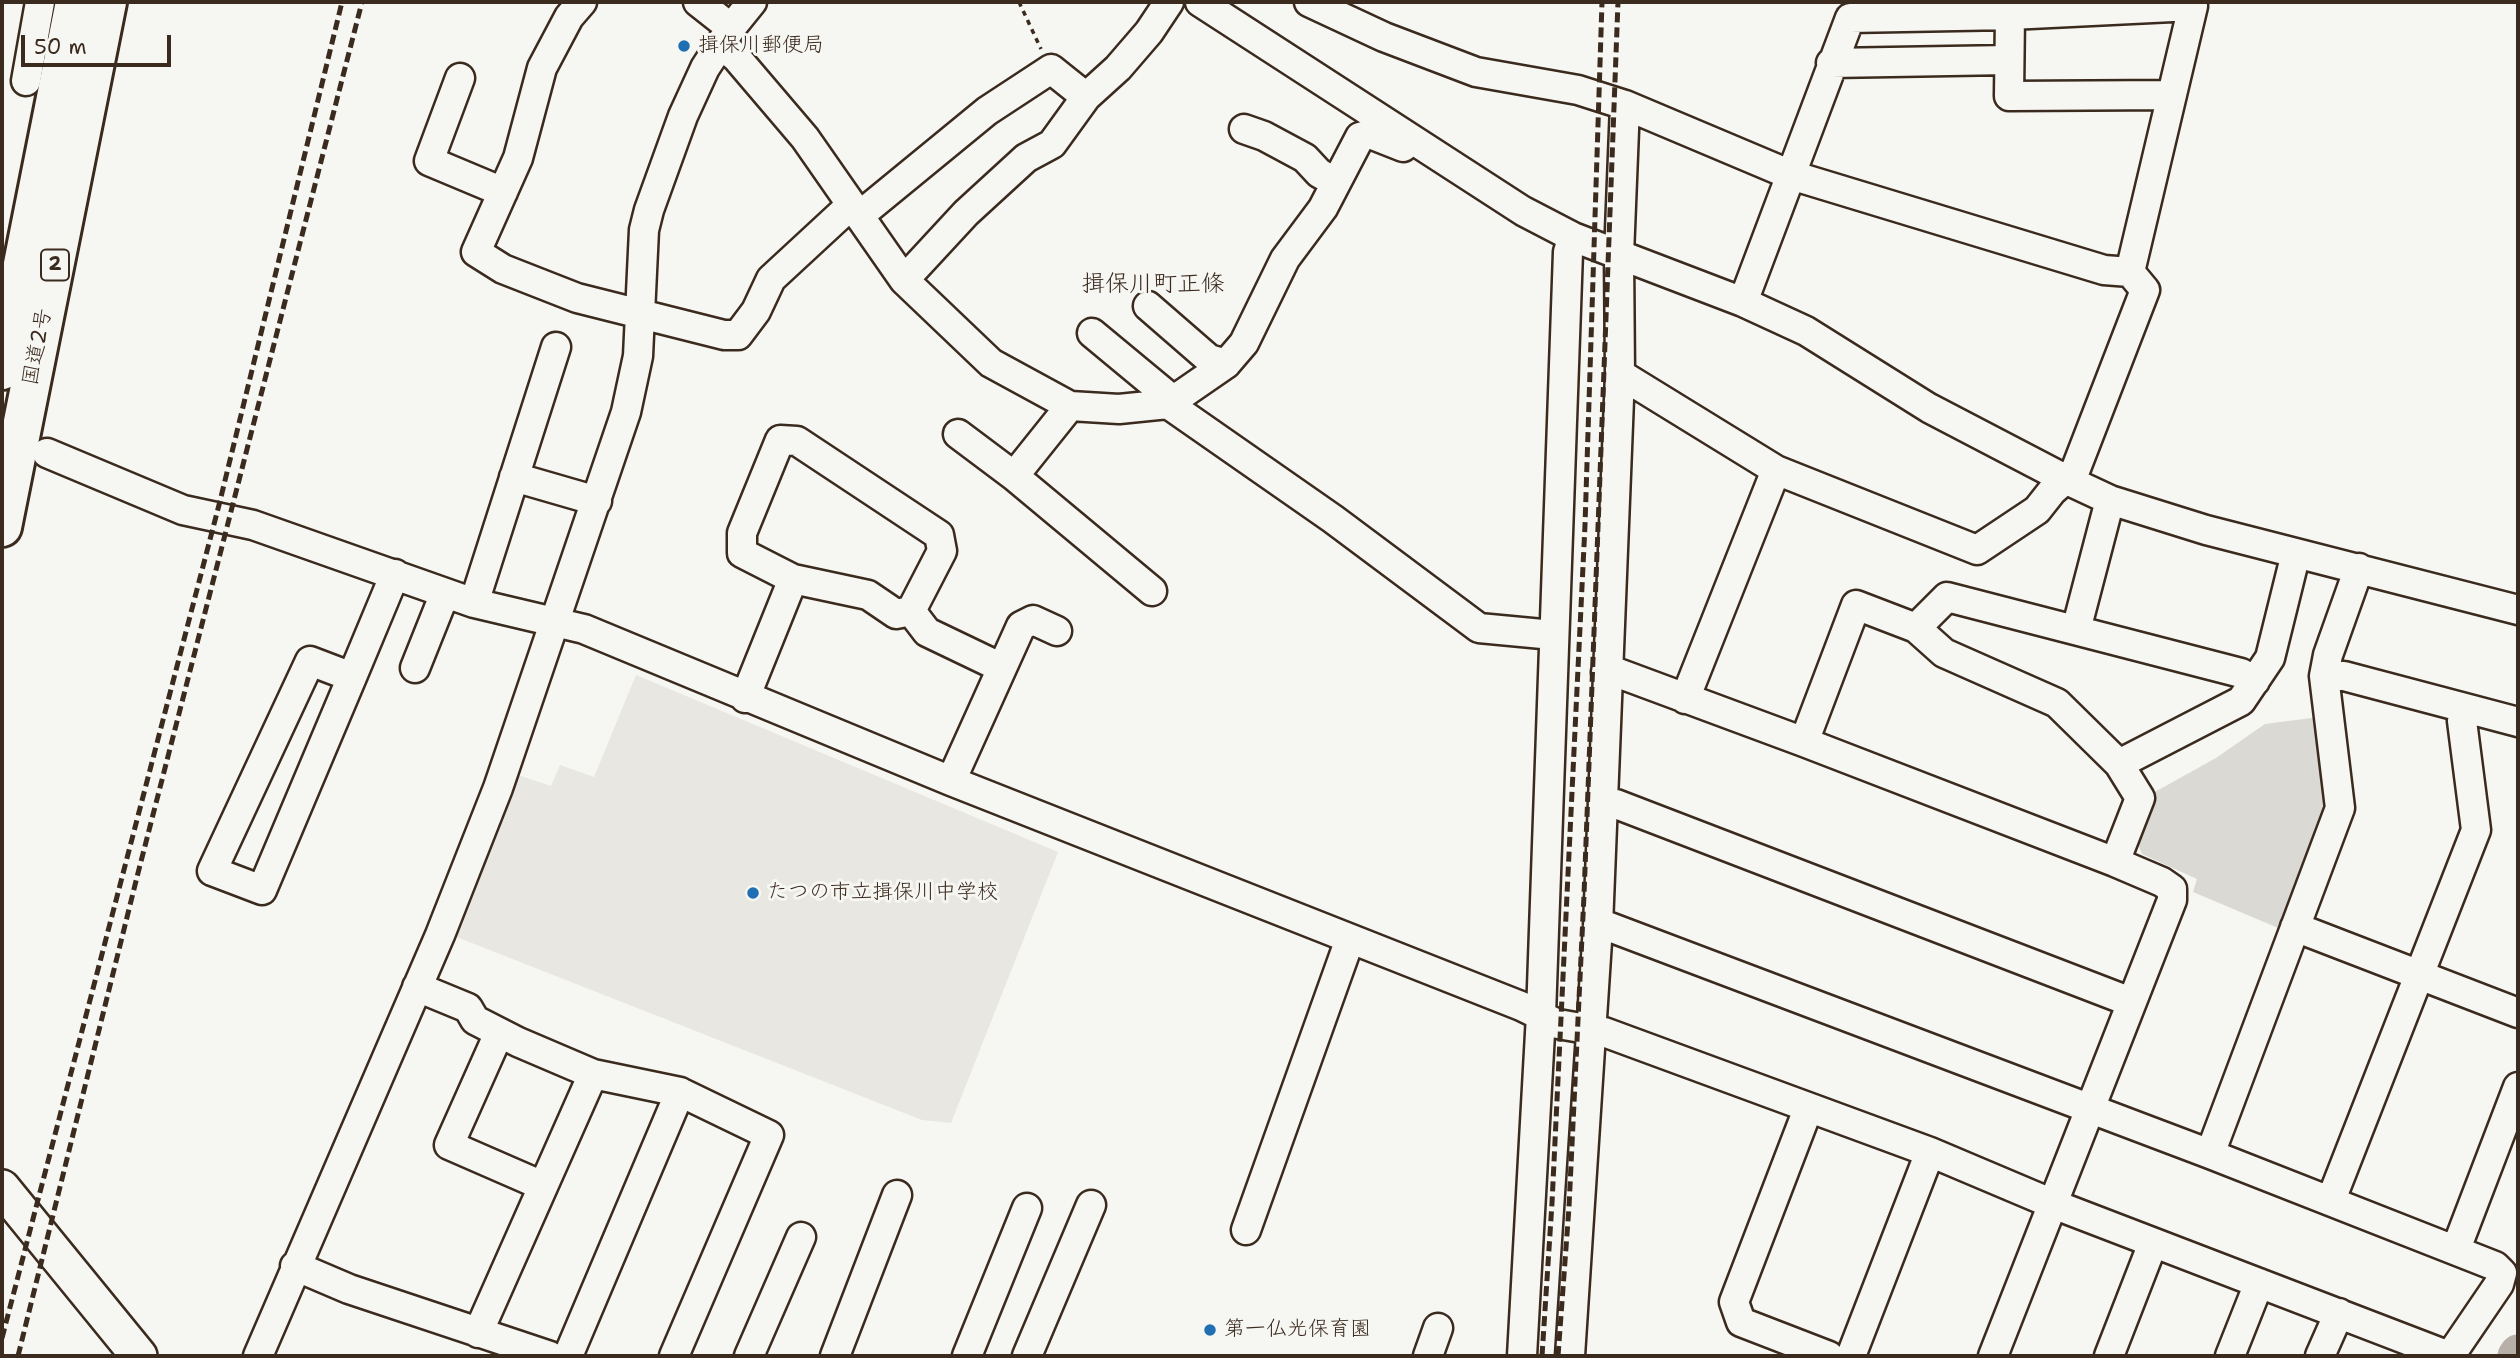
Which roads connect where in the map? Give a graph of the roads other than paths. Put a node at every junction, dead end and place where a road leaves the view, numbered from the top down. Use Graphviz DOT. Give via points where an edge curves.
graph roads {
  1 [pos="40,2"];
  2 [pos="75,2"];
  3 [pos="107,2"];
  4 [pos="582,2"];
  5 [pos="698,2"];
  6 [pos="752,2"];
  7 [pos="1169,2"];
  8 [pos="1200,2"];
  9 [pos="1309,2"];
  10 [pos="2010,15"];
  11 [pos="726,36"];
  12 [pos="2009,60"];
  13 [pos="1831,63"];
  14 [pos="460,78"];
  15 [pos="26,81"];
  16 [pos="2172,95"];
  17 [pos="1086,97"];
  18 [pos="1625,105"];
  19 [pos="1244,129"];
  20 [pos="1423,149"];
  21 [pos="1791,174"];
  22 [pos="1335,182"];
  23 [pos="503,192"];
  24 [pos="855,210"];
  25 [pos="1573,237"];
  26 [pos="1619,255"];
  27 [pos="2130,272"];
  28 [pos="904,280"];
  29 [pos="1743,302"];
  30 [pos="1148,306"];
  31 [pos="642,313"];
  32 [pos="1092,333"];
  33 [pos="556,347"];
  34 [pos="1226,364"];
  35 [pos="2,370"];
  36 [pos="1620,374"];
  37 [pos="1171,402"];
  38 [pos="1070,405"];
  39 [pos="958,434"];
  40 [pos="47,453"];
  41 [pos="1776,470"];
  42 [pos="1014,476"];
  43 [pos="514,477"];
  44 [pos="2064,480"];
  45 [pos="597,500"];
  46 [pos="2110,500"];
  47 [pos="2,527"];
  48 [pos="2296,553"];
  49 [pos="2359,568"];
  50 [pos="395,574"];
  51 [pos="793,579"];
  52 [pos="1152,591"];
  53 [pos="445,593"];
  54 [pos="474,603"];
  55 [pos="2518,610"];
  56 [pos="911,611"];
  57 [pos="557,621"];
  58 [pos="1916,628"];
  59 [pos="2076,630"];
  60 [pos="1057,631"];
  61 [pos="1553,635"];
  62 [pos="1000,667"];
  63 [pos="415,668"];
  64 [pos="1606,672"];
  65 [pos="2324,676"];
  66 [pos="352,677"];
  67 [pos="2255,681"];
  68 [pos="745,698"];
  69 [pos="1685,699"];
  70 [pos="2465,708"];
  71 [pos="2518,722"];
  72 [pos="1804,742"];
  73 [pos="2119,764"];
  74 [pos="951,781"];
  75 [pos="1603,804"];
  76 [pos="2115,862"];
  77 [pos="1598,926"];
  78 [pos="2295,927"];
  79 [pos="1350,939"];
  80 [pos="2419,977"];
  81 [pos="417,987"];
  82 [pos="2131,1002"];
  83 [pos="2518,1013"];
  84 [pos="1541,1015"];
  85 [pos="1592,1029"];
  86 [pos="499,1032"];
  87 [pos="593,1074"];
  88 [pos="2518,1087"];
  89 [pos="680,1092"];
  90 [pos="1808,1109"];
  91 [pos="2090,1109"];
  92 [pos="1930,1152"];
  93 [pos="2210,1154"];
  94 [pos="543,1186"];
  95 [pos="2,1188"];
  96 [pos="897,1195"];
  97 [pos="2332,1200"];
  98 [pos="2053,1204"];
  99 [pos="1091,1205"];
  100 [pos="1027,1208"];
  101 [pos="1246,1230"];
  102 [pos="801,1237"];
  103 [pos="2153,1243"];
  104 [pos="2456,1249"];
  105 [pos="295,1266"];
  106 [pos="2510,1266"];
  107 [pos="2259,1283"];
  108 [pos="2339,1313"];
  109 [pos="1438,1328"];
  110 [pos="478,1333"];
  111 [pos="139,1356"];
  112 [pos="258,1356"];
  113 [pos="550,1356"];
  114 [pos="568,1356"];
  115 [pos="674,1356"];
  116 [pos="749,1356"];
  117 [pos="835,1356"];
  118 [pos="967,1356"];
  119 [pos="1027,1356"];
  120 [pos="1427,1356"];
  121 [pos="1522,1356"];
  122 [pos="1570,1356"];
  123 [pos="1829,1356"];
  124 [pos="1851,1356"];
  125 [pos="1993,1356"];
  126 [pos="2109,1356"];
  127 [pos="2230,1356"];
  128 [pos="2320,1356"];
  129 [pos="2450,1356"];
  1 -- 15 [label="street"];
  2 -- 35 [label="highway, 国道2号 / 2"];
  3 -- 47 [label="highway, 国道2号 / 2"];
  4 -- 23 [label="street" via="542,68 518,158"];
  5 -- 11 [label="street"];
  6 -- 11 [label="street"];
  7 -- 17 [label="street" via="1149,33"];
  8 -- 20 [label="street"];
  9 -- 18 [label="street" via="1476,72 1577,90"];
  10 -- 12 [label="street"];
  10 -- 13 [label="street" via="1850,18"];
  10 -- 16 [label="street" via="2193,6"];
  11 -- 24 [label="street" via="736,57 805,138"];
  11 -- 31 [label="street" via="683,116 649,209 644,229"];
  12 -- 13 [label="street"];
  12 -- 16 [label="street" via="2009,96"];
  13 -- 21 [label="street"];
  14 -- 23 [label="street" via="429,161"];
  16 -- 27 [label="street"];
  17 -- 24 [label="street" via="1051,69"];
  17 -- 28 [label="street" via="1052,144 1026,158 966,213"];
  18 -- 21 [label="street"];
  18 -- 26 [label="street"];
  19 -- 22 [label="street" via="1305,158"];
  20 -- 22 [label="street" via="1405,148 1370,134 1360,137"];
  20 -- 25 [label="street"];
  21 -- 27 [label="street" via="2104,270"];
  21 -- 29 [label="street"];
  22 -- 34 [label="street" via="1323,208 1285,259 1244,343"];
  23 -- 31 [label="street" via="476,252 503,269 577,298"];
  24 -- 28 [label="street"];
  24 -- 31 [label="street" via="771,279 738,335"];
  25 -- 26 [label="street"];
  25 -- 61 [label="street" via="1568,252"];
  26 -- 29 [label="street"];
  26 -- 36 [label="street"];
  27 -- 44 [label="street" via="2145,290 2075,471"];
  28 -- 38 [label="street" via="991,363"];
  29 -- 44 [label="street" via="1806,331 1929,408"];
  30 -- 34 [label="street" via="1209,359"];
  31 -- 45 [label="street" via="626,412"];
  32 -- 37 [label="street"];
  33 -- 43 [label="street"];
  34 -- 37 [label="street"];
  36 -- 41 [label="street"];
  36 -- 64 [label="street"];
  37 -- 38 [label="street" via="1119,409"];
  37 -- 61 [label="street" via="1479,628"];
  38 -- 42 [label="street"];
  39 -- 42 [label="street"];
  40 -- 50 [label="street" via="183,510 253,525"];
  41 -- 44 [label="street" via="1977,550 2037,510"];
  41 -- 69 [label="street"];
  42 -- 52 [label="street"];
  43 -- 45 [label="street"];
  43 -- 54 [label="street"];
  44 -- 46 [label="street"];
  45 -- 57 [label="street"];
  46 -- 48 [label="street"];
  46 -- 59 [label="street"];
  48 -- 49 [label="street"];
  48 -- 67 [label="street" via="2270,659"];
  49 -- 55 [label="street"];
  49 -- 65 [label="street"];
  50 -- 53 [label="street"];
  50 -- 66 [label="street"];
  51 -- 56 [label="street" via="868,595 896,614"];
  51 -- 56 [label="street" via="742,553 742,533 780,440 797,441 939,535 942,551"];
  51 -- 68 [label="street"];
  53 -- 54 [label="street"];
  53 -- 63 [label="street"];
  54 -- 57 [label="street"];
  56 -- 62 [label="street" via="927,632"];
  57 -- 68 [label="street"];
  57 -- 81 [label="street" via="498,788"];
  58 -- 59 [label="street" via="1947,597"];
  58 -- 72 [label="street" via="1856,605"];
  58 -- 73 [label="street" via="1944,653 2057,703"];
  59 -- 67 [label="street" via="2241,673"];
  60 -- 62 [label="street" via="1033,620 1021,626"];
  61 -- 84 [label="street"];
  62 -- 74 [label="street"];
  64 -- 69 [label="street"];
  64 -- 75 [label="street"];
  65 -- 70 [label="street" via="2344,676"];
  65 -- 78 [label="street" via="2340,808"];
  66 -- 66 [label="street" via="262,890 212,871 310,661"];
  67 -- 73 [label="street" via="2241,701"];
  68 -- 74 [label="street"];
  69 -- 72 [label="street"];
  70 -- 71 [label="street"];
  70 -- 80 [label="street" via="2462,722 2476,830"];
  72 -- 76 [label="street"];
  73 -- 76 [label="street" via="2140,798"];
  74 -- 79 [label="street"];
  75 -- 77 [label="street"];
  75 -- 82 [label="street" via="1616,804"];
  76 -- 82 [label="street" via="2172,889 2172,900"];
  77 -- 85 [label="street"];
  77 -- 91 [label="street"];
  78 -- 80 [label="street"];
  78 -- 93 [label="street"];
  79 -- 84 [label="street"];
  79 -- 101 [label="street"];
  80 -- 83 [label="street"];
  80 -- 97 [label="street"];
  81 -- 86 [label="street" via="468,1009 475,1020"];
  81 -- 105 [label="street"];
  82 -- 91 [label="street"];
  84 -- 85 [label="street" via="1558,1024"];
  84 -- 121 [label="street"];
  85 -- 90 [label="street"];
  85 -- 122 [label="street"];
  86 -- 87 [label="street"];
  86 -- 94 [label="street" via="449,1145"];
  87 -- 89 [label="street"];
  87 -- 94 [label="street"];
  88 -- 104 [label="street"];
  89 -- 114 [label="street"];
  89 -- 115 [label="street" via="769,1135"];
  90 -- 92 [label="street"];
  90 -- 123 [label="street" via="1734,1302 1741,1322"];
  91 -- 93 [label="street"];
  91 -- 98 [label="street"];
  92 -- 98 [label="street"];
  92 -- 124 [label="street"];
  93 -- 97 [label="street"];
  94 -- 110 [label="street"];
  95 -- 111 [label="main road"];
  96 -- 117 [label="street"];
  97 -- 104 [label="street"];
  98 -- 103 [label="street"];
  98 -- 125 [label="street"];
  99 -- 119 [label="street"];
  100 -- 118 [label="street"];
  102 -- 116 [label="street"];
  103 -- 107 [label="street"];
  103 -- 126 [label="street"];
  104 -- 106 [label="street" via="2495,1266"];
  105 -- 110 [label="street"];
  105 -- 112 [label="street"];
  106 -- 129 [label="street"];
  107 -- 108 [label="street"];
  107 -- 127 [label="street"];
  108 -- 128 [label="street"];
  108 -- 129 [label="street"];
  109 -- 120 [label="street"];
  110 -- 113 [label="street"];
}
